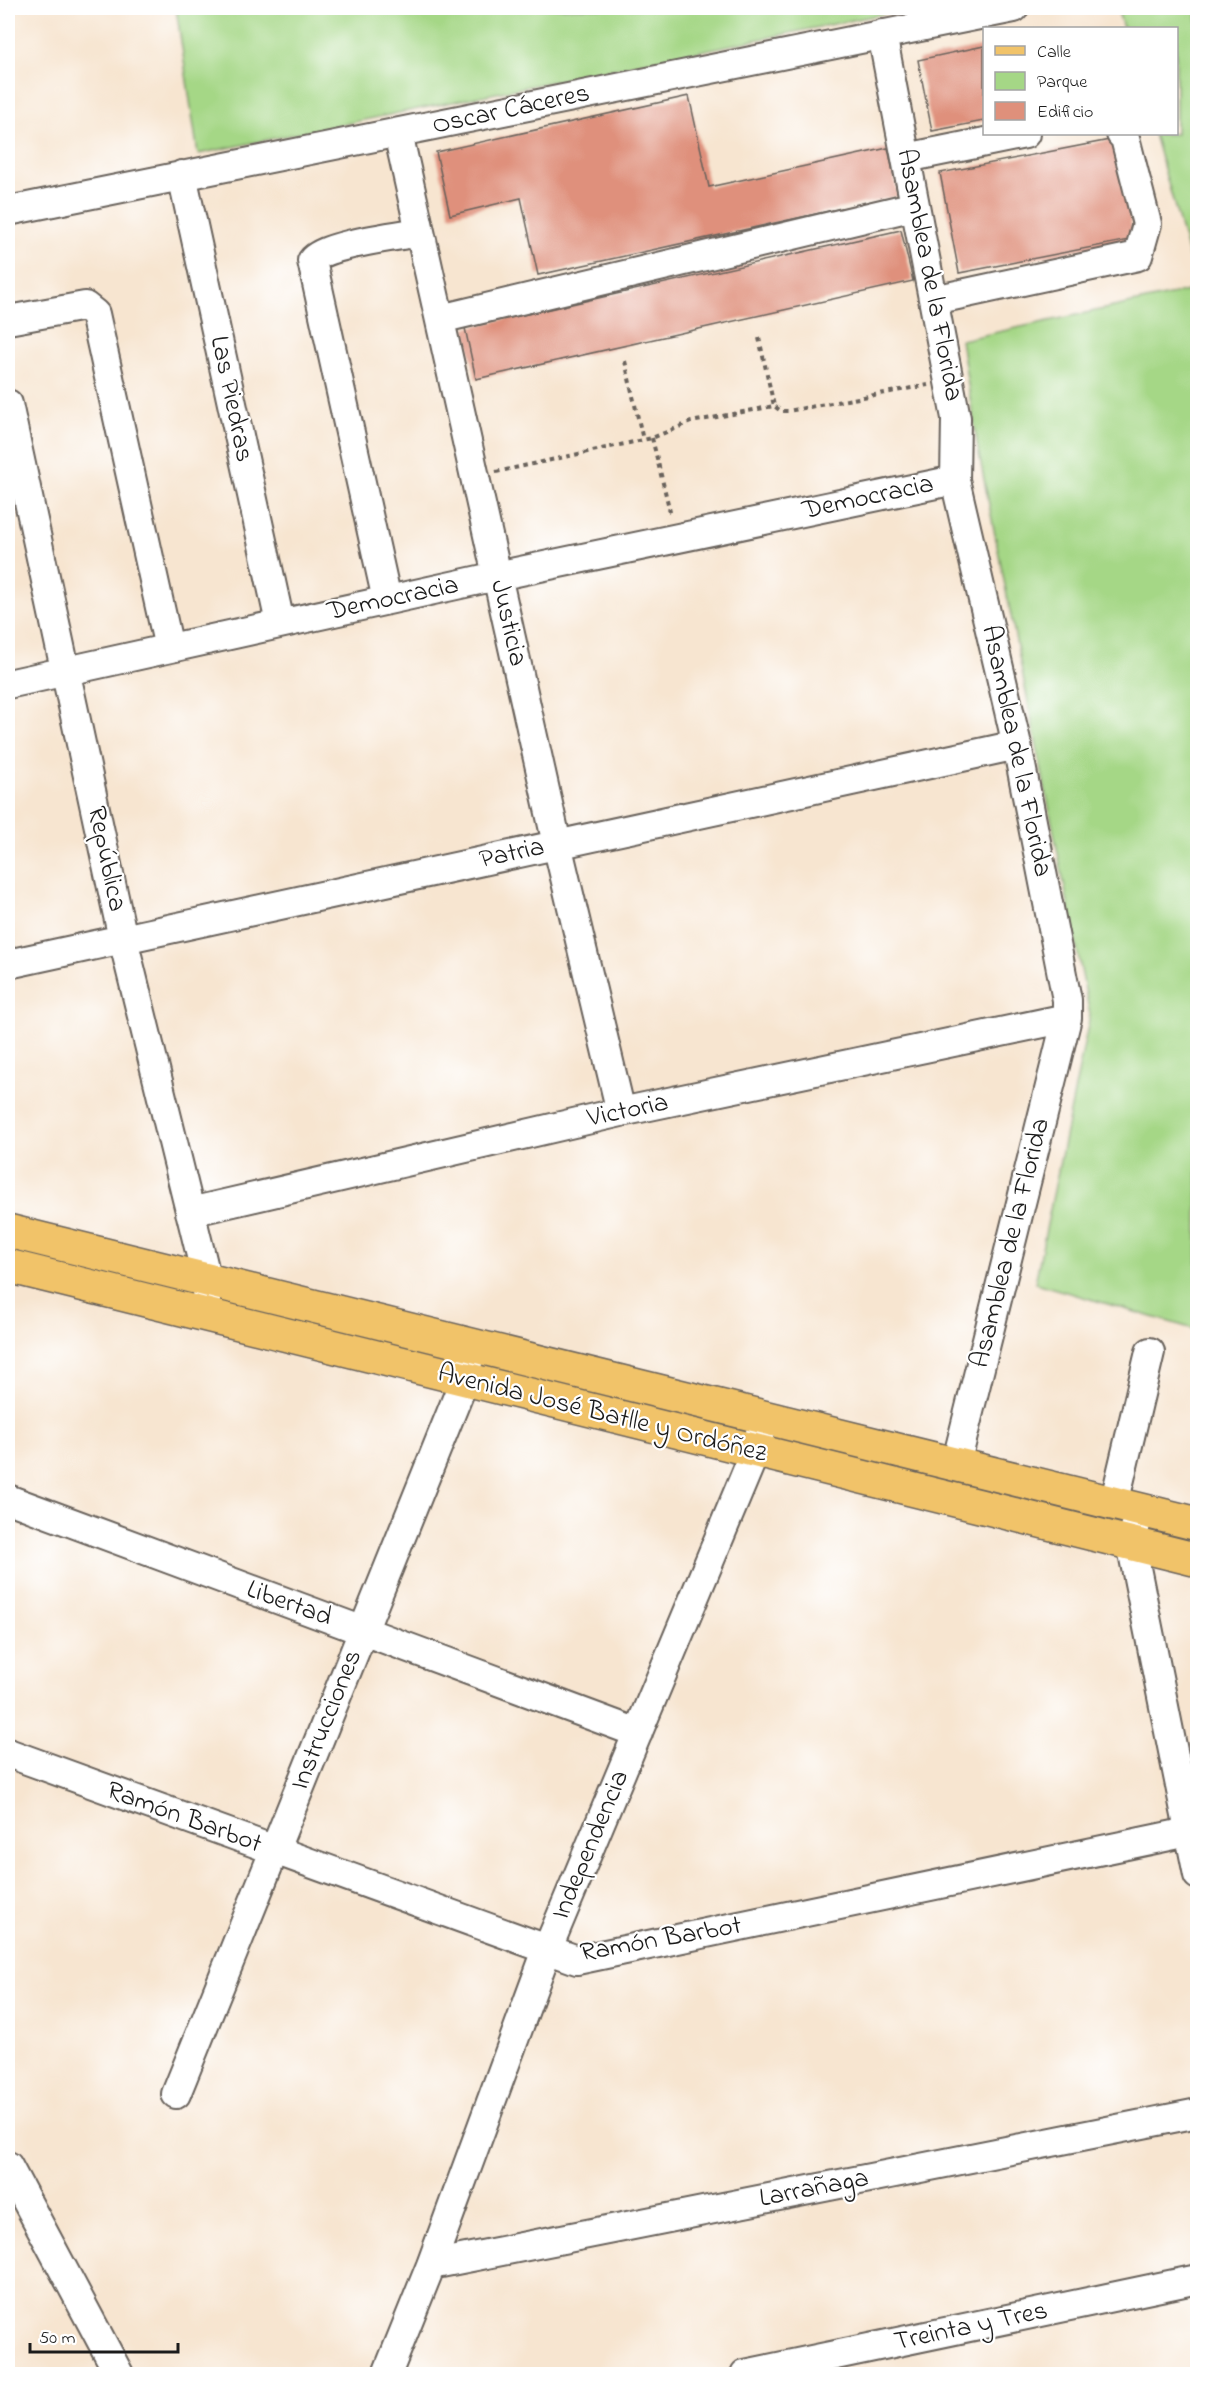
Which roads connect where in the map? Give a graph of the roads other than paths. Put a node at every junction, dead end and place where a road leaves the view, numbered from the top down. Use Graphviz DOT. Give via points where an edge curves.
graph roads {
  1 [pos="1014,8"];
  2 [pos="882,34"];
  3 [pos="398,133"];
  4 [pos="1020,135"];
  5 [pos="1122,135"];
  6 [pos="906,158"];
  7 [pos="182,175"];
  8 [pos="915,206"];
  9 [pos="8,211"];
  10 [pos="420,232"];
  11 [pos="934,300"];
  12 [pos="440,319"];
  13 [pos="8,320"];
  14 [pos="8,404"];
  15 [pos="955,480"];
  16 [pos="497,576"];
  17 [pos="387,600"];
  18 [pos="280,623"];
  19 [pos="169,648"];
  20 [pos="65,671"];
  21 [pos="8,684"];
  22 [pos="1017,745"];
  23 [pos="557,844"];
  24 [pos="123,939"];
  25 [pos="8,964"];
  26 [pos="1067,1018"];
  27 [pos="621,1112"];
  28 [pos="190,1212"];
  29 [pos="8,1231"];
  30 [pos="8,1266"];
  31 [pos="207,1280"];
  32 [pos="206,1313"];
  33 [pos="472,1344"];
  34 [pos="1150,1352"];
  35 [pos="464,1381"];
  36 [pos="763,1418"];
  37 [pos="754,1452"];
  38 [pos="956,1464"];
  39 [pos="8,1499"];
  40 [pos="1127,1507"];
  41 [pos="1197,1524"];
  42 [pos="1131,1544"];
  43 [pos="1197,1560"];
  44 [pos="363,1631"];
  45 [pos="638,1733"];
  46 [pos="8,1753"];
  47 [pos="1193,1831"];
  48 [pos="274,1852"];
  49 [pos="1197,1875"];
  50 [pos="547,1950"];
  51 [pos="176,2094"];
  52 [pos="1197,2114"];
  53 [pos="8,2166"];
  54 [pos="431,2265"];
  55 [pos="1197,2279"];
  56 [pos="119,2374"];
  57 [pos="387,2374"];
  58 [pos="745,2374"];
  1 -- 2 [label="street, Oscar Cáceres"];
  2 -- 3 [label="street, Oscar Cáceres"];
  2 -- 6 [label="street, Asamblea de la Florida"];
  3 -- 7 [label="street, Oscar Cáceres"];
  3 -- 10 [label="street, Justicia"];
  4 -- 6 [label="street"];
  5 -- 11 [label="street" via="1147,224 1138,256"];
  6 -- 8 [label="street, Asamblea de la Florida"];
  7 -- 9 [label="street, Oscar Cáceres"];
  7 -- 18 [label="street, Las Piedras"];
  8 -- 11 [label="street, Asamblea de la Florida"];
  8 -- 12 [label="street"];
  10 -- 12 [label="street, Justicia"];
  10 -- 17 [label="street" via="329,250 312,261"];
  11 -- 15 [label="street, Asamblea de la Florida" via="956,418"];
  12 -- 16 [label="street, Justicia"];
  13 -- 19 [label="street" via="86,306 95,314"];
  14 -- 20 [label="street, República"];
  15 -- 16 [label="street, Democracia"];
  15 -- 22 [label="street, Asamblea de la Florida"];
  16 -- 17 [label="street, Democracia"];
  16 -- 23 [label="street, Justicia"];
  17 -- 18 [label="street, Democracia"];
  18 -- 19 [label="street, Democracia"];
  19 -- 20 [label="street, Democracia"];
  20 -- 21 [label="street, Democracia"];
  20 -- 24 [label="street, República"];
  22 -- 23 [label="street, Patria"];
  22 -- 26 [label="street, Asamblea de la Florida" via="1067,1000"];
  23 -- 24 [label="street, Patria"];
  23 -- 27 [label="street, Justicia"];
  24 -- 25 [label="street, Patria"];
  24 -- 28 [label="street, República"];
  26 -- 27 [label="street, Victoria"];
  26 -- 38 [label="street, Asamblea de la Florida"];
  27 -- 28 [label="street, Victoria"];
  28 -- 31 [label="street, República"];
  29 -- 31 [label="main road, Avenida José Batlle y Ordóñez"];
  30 -- 32 [label="main road, Avenida José Batlle y Ordóñez"];
  31 -- 32 [label="street, República"];
  31 -- 33 [label="main road, Avenida José Batlle y Ordóñez"];
  32 -- 35 [label="main road, Avenida José Batlle y Ordóñez"];
  33 -- 35 [label="street, Instrucciones"];
  33 -- 36 [label="main road, Avenida José Batlle y Ordóñez"];
  34 -- 40 [label="street"];
  35 -- 37 [label="main road, Avenida José Batlle y Ordóñez"];
  35 -- 44 [label="street, Instrucciones"];
  36 -- 37 [label="street, Independencia"];
  36 -- 38 [label="main road, Avenida José Batlle y Ordóñez"];
  37 -- 42 [label="main road, Avenida José Batlle y Ordóñez"];
  37 -- 45 [label="street, Independencia"];
  38 -- 40 [label="main road, Avenida José Batlle y Ordóñez"];
  39 -- 44 [label="street, Libertad"];
  40 -- 41 [label="main road, Avenida José Batlle y Ordóñez"];
  40 -- 42 [label="street"];
  42 -- 43 [label="main road, Avenida José Batlle y Ordóñez"];
  42 -- 47 [label="street"];
  44 -- 45 [label="street, Libertad"];
  44 -- 48 [label="street, Instrucciones"];
  45 -- 50 [label="street, Independencia"];
  46 -- 48 [label="street, Ramón Barbot"];
  47 -- 49 [label="street"];
  47 -- 50 [label="street, Ramón Barbot" via="577,1960"];
  48 -- 50 [label="street, Ramón Barbot"];
  48 -- 51 [label="street, Instrucciones"];
  50 -- 54 [label="street, Independencia"];
  52 -- 54 [label="street, Larrañaga"];
  53 -- 56 [label="street"];
  54 -- 57 [label="street, Independencia"];
  55 -- 58 [label="street, Treinta y Tres"];
}
